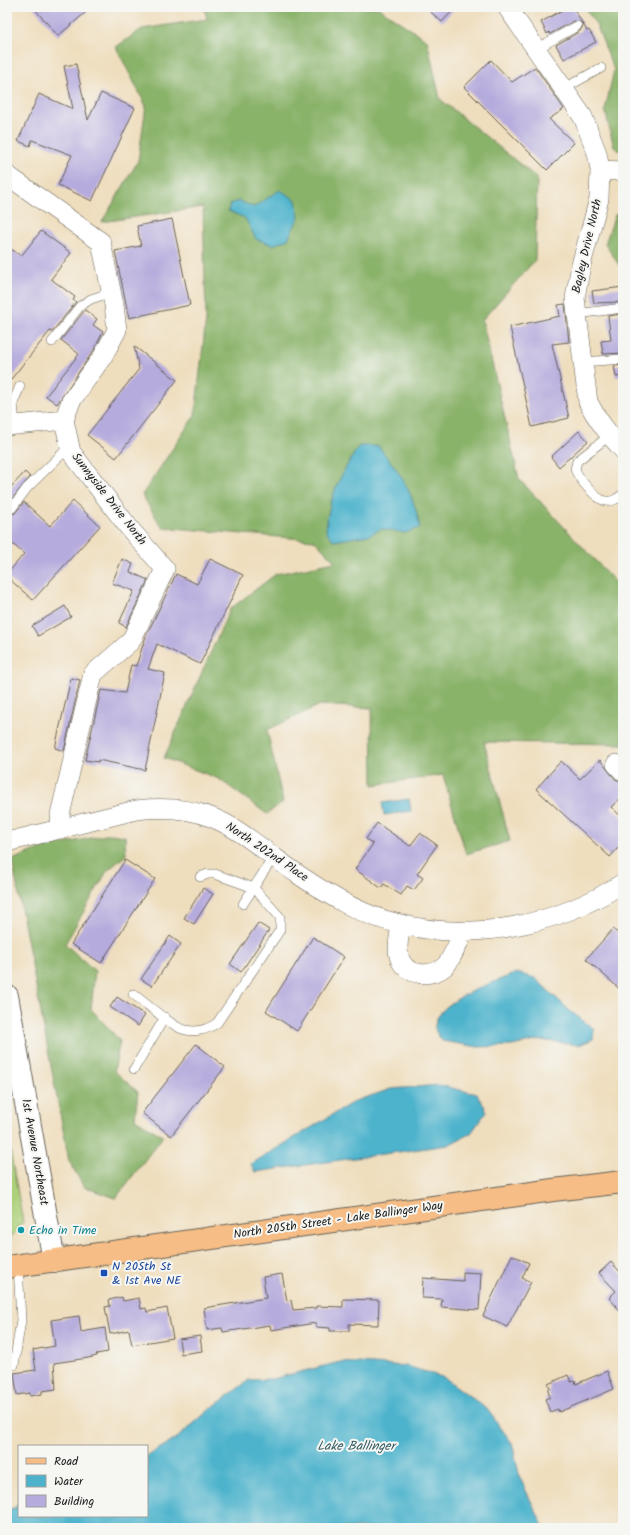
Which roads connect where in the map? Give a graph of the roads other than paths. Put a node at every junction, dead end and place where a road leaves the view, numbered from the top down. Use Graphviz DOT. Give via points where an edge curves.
graph roads {
  1 [pos="507,7"];
  2 [pos="577,26"];
  3 [pos="536,49"];
  4 [pos="601,68"];
  5 [pos="563,89"];
  6 [pos="600,170"];
  7 [pos="623,171"];
  8 [pos="7,175"];
  9 [pos="112,292"];
  10 [pos="623,308"];
  11 [pos="577,314"];
  12 [pos="52,342"];
  13 [pos="623,359"];
  14 [pos="583,362"];
  15 [pos="20,386"];
  16 [pos="64,420"];
  17 [pos="11,425"];
  18 [pos="609,436"];
  19 [pos="70,446"];
  20 [pos="623,450"];
  21 [pos="623,494"];
  22 [pos="12,508"];
  23 [pos="62,829"];
  24 [pos="7,842"];
  25 [pos="274,856"];
  26 [pos="200,877"];
  27 [pos="254,888"];
  28 [pos="620,889"];
  29 [pos="243,904"];
  30 [pos="401,925"];
  31 [pos="464,931"];
  32 [pos="133,994"];
  33 [pos="7,996"];
  34 [pos="165,1016"];
  35 [pos="134,1069"];
  36 [pos="623,1182"];
  37 [pos="54,1261"];
  38 [pos="13,1267"];
  39 [pos="14,1365"];
  1 -- 3 [label="street, Bagley Drive North"];
  2 -- 3 [label="lane"];
  3 -- 5 [label="street, Bagley Drive North"];
  4 -- 5 [label="lane"];
  5 -- 6 [label="street, Bagley Drive North" via="583,117 597,154"];
  6 -- 7 [label="street"];
  6 -- 11 [label="street, Bagley Drive North" via="599,199 575,298"];
  8 -- 9 [label="street" via="102,242"];
  9 -- 12 [label="lane" via="91,299 80,306"];
  9 -- 16 [label="street" via="117,330 103,356 71,401"];
  10 -- 11 [label="lane"];
  11 -- 14 [label="street, Bagley Drive North"];
  13 -- 14 [label="lane"];
  14 -- 18 [label="street, Bagley Drive North" via="588,402"];
  15 -- 17 [label="lane" via="13,403"];
  16 -- 17 [label="street"];
  16 -- 19 [label="street, Sunnyside Drive North"];
  18 -- 20 [label="street, Bagley Drive North"];
  18 -- 21 [label="lane" via="577,461 575,469 580,479 600,499 610,501"];
  19 -- 22 [label="lane"];
  19 -- 23 [label="street, Sunnyside Drive North" via="71,452 130,529 166,569 131,641 93,674 60,815"];
  23 -- 24 [label="street, North 202nd Place"];
  23 -- 25 [label="street, North 202nd Place" via="136,810 181,809 205,814 234,827"];
  25 -- 27 [label="lane"];
  25 -- 30 [label="street, North 202nd Place" via="299,876 349,906"];
  26 -- 27 [label="lane" via="214,874"];
  27 -- 29 [label="lane"];
  27 -- 34 [label="lane" via="280,917 280,930 217,1023 210,1028 196,1031 181,1029"];
  28 -- 31 [label="street, North 202nd Place" via="555,916 495,929"];
  30 -- 31 [label="street, North 202nd Place" via="428,930"];
  30 -- 31 [label="street" via="399,956 407,967 422,974 436,972 446,964"];
  32 -- 34 [label="lane"];
  33 -- 37 [label="street, 1st Avenue Northeast"];
  34 -- 35 [label="lane"];
  36 -- 37 [label="main road, North 205th Street - Lake Ballinger Way"];
  37 -- 38 [label="main road, North 205th Street - Lake Ballinger Way"];
  38 -- 39 [label="lane" via="21,1320"];
}
